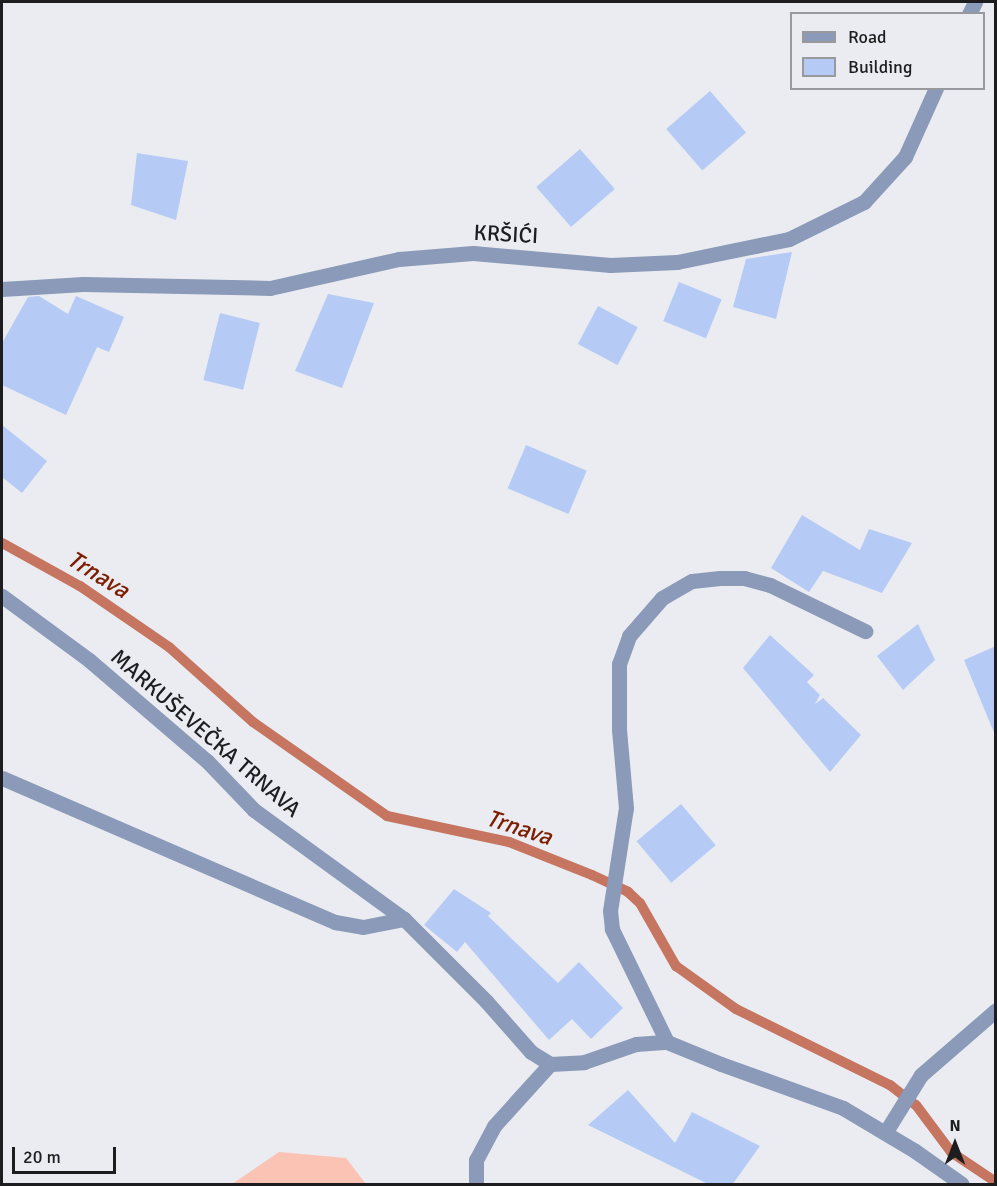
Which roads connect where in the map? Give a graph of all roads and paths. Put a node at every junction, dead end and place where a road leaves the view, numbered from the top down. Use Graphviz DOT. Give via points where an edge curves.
graph roads {
  1 [pos="935,90"];
  2 [pos="2,289"];
  3 [pos="2,596"];
  4 [pos="865,631"];
  5 [pos="2,778"];
  6 [pos="404,920"];
  7 [pos="996,1010"];
  8 [pos="667,1041"];
  9 [pos="550,1064"];
  10 [pos="885,1133"];
  11 [pos="476,1185"];
  12 [pos="963,1185"];
  1 -- 2 [label="street, KRŠIĆI" via="905,157 864,202 789,239 677,262 610,265 473,253 399,259 270,288 83,284"];
  3 -- 6 [label="street, MARKUŠEVEČKA TRNAVA" via="89,660 207,761 254,810"];
  4 -- 8 [label="street" via="770,585 744,578 692,581 662,598 629,636 620,664 626,808 610,911 612,929"];
  5 -- 6 [label="street" via="334,922 363,927"];
  6 -- 9 [label="street, MARKUŠEVEČKA TRNAVA" via="531,1052"];
  7 -- 10 [label="street" via="912,1087"];
  8 -- 9 [label="street" via="636,1044 584,1062"];
  8 -- 10 [label="street" via="843,1108"];
  9 -- 11 [label="street" via="494,1126 476,1160"];
  10 -- 12 [label="street"];
}
